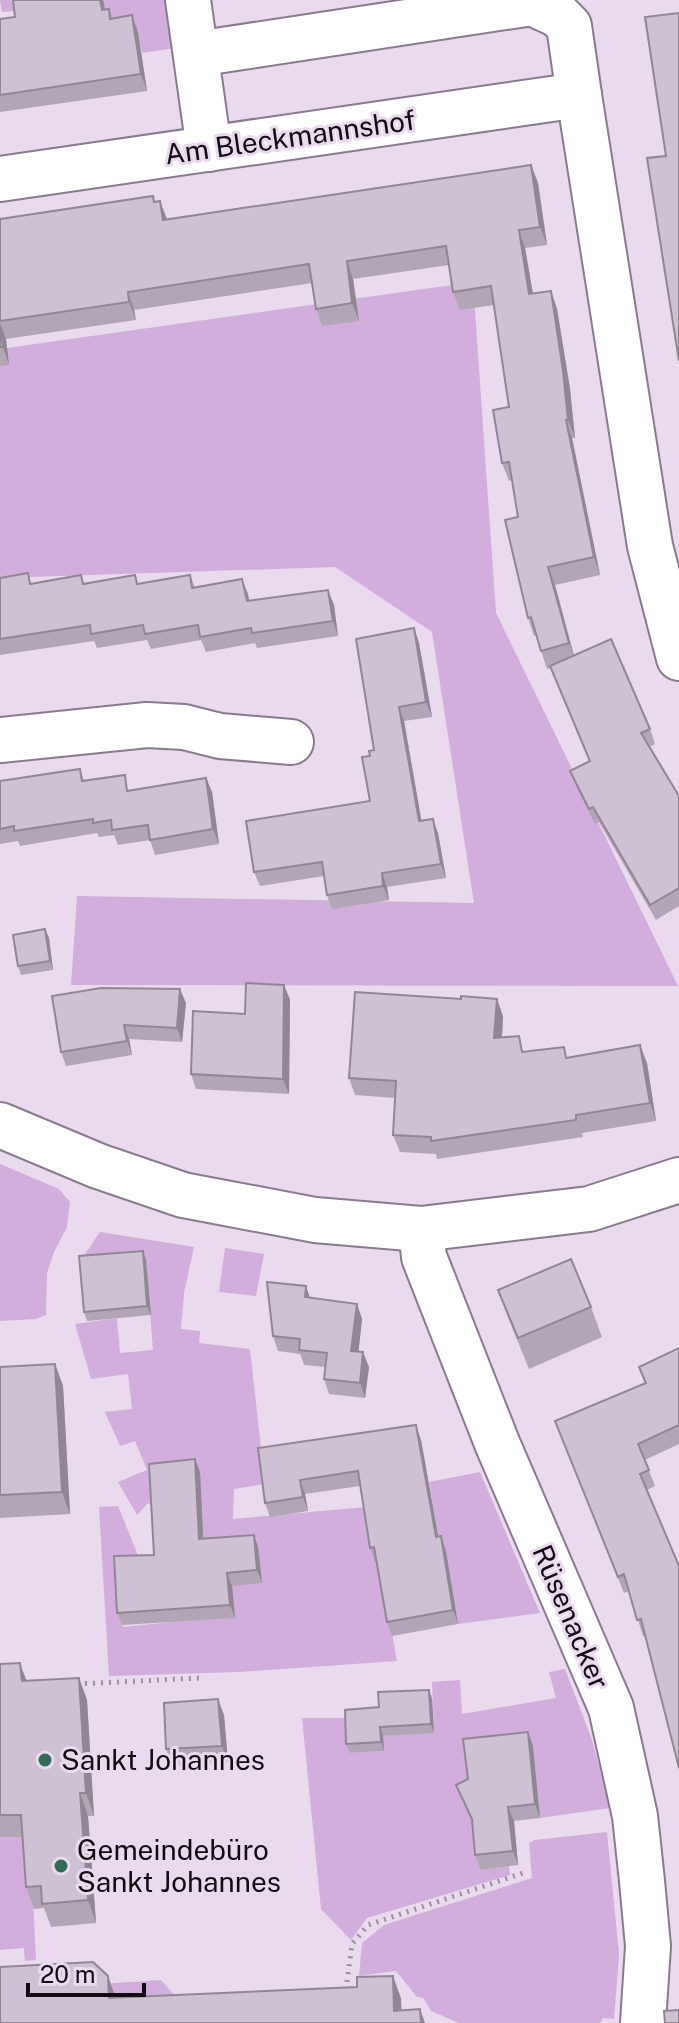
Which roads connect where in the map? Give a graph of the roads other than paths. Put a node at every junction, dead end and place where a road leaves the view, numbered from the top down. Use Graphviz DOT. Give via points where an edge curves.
graph roads {
  1 [pos="188,0"];
  2 [pos="196,54"];
  3 [pos="579,95"];
  4 [pos="209,149"];
  5 [pos="0,179"];
  6 [pos="679,658"];
  7 [pos="0,740"];
  8 [pos="291,742"];
  9 [pos="0,1125"];
  10 [pos="679,1180"];
  11 [pos="421,1229"];
  12 [pos="663,1945"];
  13 [pos="643,2023"];
  1 -- 2 [label="street"];
  2 -- 3 [label="street" via="532,3 569,26"];
  2 -- 4 [label="street"];
  3 -- 4 [label="street, Am Bleckmannshof"];
  3 -- 6 [label="street" via="650,546"];
  4 -- 5 [label="street, Am Bleckmannshof"];
  7 -- 8 [label="street" via="147,725"];
  9 -- 11 [label="street" via="183,1195 315,1220"];
  10 -- 11 [label="street" via="589,1209"];
  11 -- 12 [label="street, Rüsenacker" via="424,1257 497,1443 611,1708"];
  12 -- 13 [label="street, Rüsenacker"];
}
